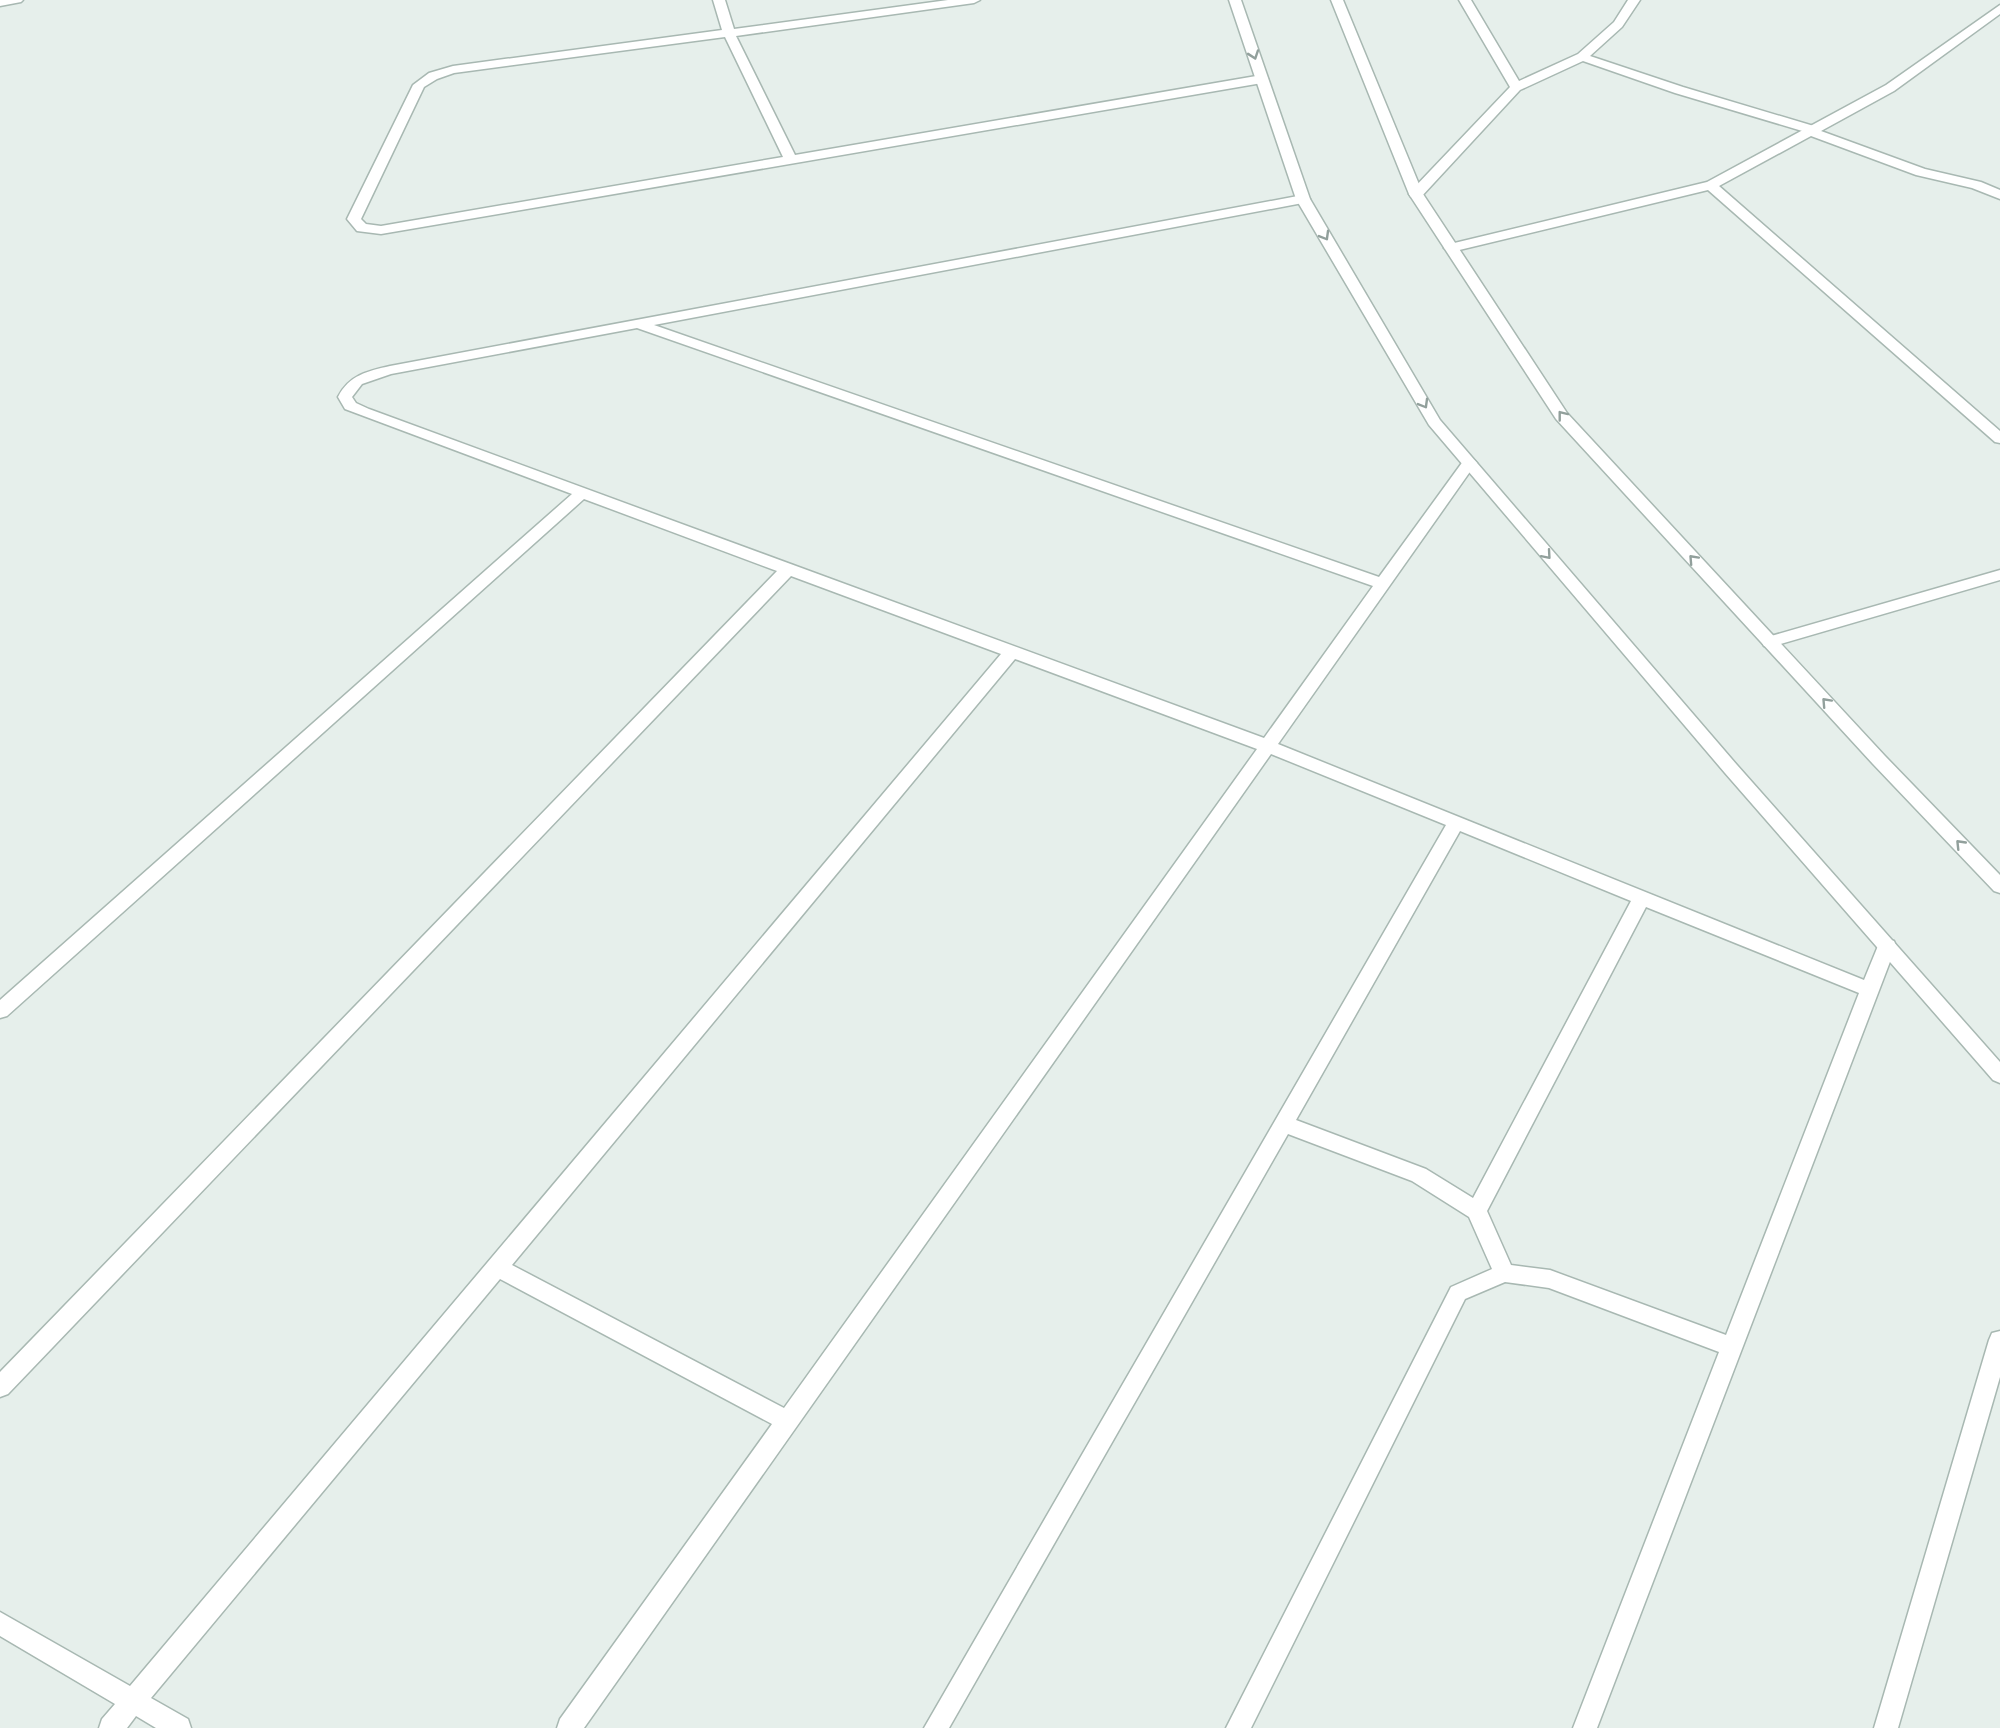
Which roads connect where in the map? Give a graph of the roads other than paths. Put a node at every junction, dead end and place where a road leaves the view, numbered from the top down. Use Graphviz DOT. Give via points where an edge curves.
graph roads {
  1 [pos="17,0"];
  2 [pos="720,0"];
  3 [pos="974,0"];
  4 [pos="1235,0"];
  5 [pos="1337,0"];
  6 [pos="1465,0"];
  7 [pos="1634,0"];
  8 [pos="0,3"];
  9 [pos="2000,9"];
  10 [pos="729,33"];
  11 [pos="1582,57"];
  12 [pos="1262,79"];
  13 [pos="1515,87"];
  14 [pos="1811,130"];
  15 [pos="791,160"];
  16 [pos="1711,185"];
  17 [pos="1416,194"];
  18 [pos="2000,195"];
  19 [pos="1303,199"];
  20 [pos="1452,248"];
  21 [pos="638,323"];
  22 [pos="2000,439"];
  23 [pos="1469,464"];
  24 [pos="582,493"];
  25 [pos="788,569"];
  26 [pos="2000,575"];
  27 [pos="1382,584"];
  28 [pos="1770,642"];
  29 [pos="1012,652"];
  30 [pos="1267,746"];
  31 [pos="1456,823"];
  32 [pos="2000,886"];
  33 [pos="1642,897"];
  34 [pos="1887,946"];
  35 [pos="1870,990"];
  36 [pos="0,1011"];
  37 [pos="2000,1075"];
  38 [pos="1283,1124"];
  39 [pos="1477,1211"];
  40 [pos="497,1268"];
  41 [pos="1504,1273"];
  42 [pos="2000,1340"];
  43 [pos="1732,1347"];
  44 [pos="0,1387"];
  45 [pos="787,1421"];
  46 [pos="0,1623"];
  47 [pos="135,1702"];
  48 [pos="111,1728"];
  49 [pos="180,1728"];
  50 [pos="569,1728"];
  51 [pos="936,1728"];
  52 [pos="1238,1728"];
  53 [pos="1585,1728"];
  54 [pos="1886,1728"];
  1 -- 8 [label="street"];
  2 -- 10 [label="street"];
  3 -- 10 [label="street"];
  4 -- 12 [label="street, one-way"];
  5 -- 17 [label="street"];
  6 -- 13 [label="street"];
  7 -- 11 [label="street" via="1618,24"];
  9 -- 14 [label="street" via="1890,88"];
  10 -- 15 [label="street"];
  10 -- 15 [label="street" via="453,70 433,76 419,85 354,219 362,228 381,230"];
  11 -- 13 [label="street"];
  11 -- 14 [label="street"];
  12 -- 15 [label="street"];
  12 -- 19 [label="street"];
  13 -- 17 [label="street"];
  14 -- 16 [label="street"];
  14 -- 18 [label="street" via="1921,172"];
  16 -- 20 [label="street"];
  16 -- 22 [label="street"];
  17 -- 20 [label="street"];
  19 -- 21 [label="street"];
  19 -- 23 [label="street, one-way" via="1434,422"];
  28 -- 20 [label="street, one-way" via="1561,416"];
  21 -- 24 [label="street" via="365,376 349,387 345,397 350,406 364,412"];
  21 -- 27 [label="street"];
  23 -- 27 [label="street"];
  23 -- 34 [label="street, one-way"];
  24 -- 25 [label="street"];
  24 -- 36 [label="street"];
  25 -- 29 [label="street"];
  25 -- 44 [label="street"];
  26 -- 28 [label="street"];
  27 -- 30 [label="street"];
  32 -- 28 [label="street, one-way"];
  29 -- 30 [label="street"];
  29 -- 40 [label="street"];
  30 -- 31 [label="street"];
  30 -- 45 [label="street"];
  31 -- 33 [label="street"];
  31 -- 38 [label="street"];
  33 -- 35 [label="street"];
  33 -- 39 [label="street"];
  34 -- 35 [label="street"];
  34 -- 37 [label="street"];
  35 -- 43 [label="street"];
  38 -- 39 [label="street" via="1419,1176"];
  38 -- 51 [label="street"];
  39 -- 41 [label="street"];
  40 -- 45 [label="street"];
  40 -- 47 [label="street"];
  41 -- 43 [label="street" via="1550,1279"];
  41 -- 52 [label="street" via="1458,1293"];
  42 -- 54 [label="street"];
  43 -- 53 [label="street"];
  45 -- 50 [label="street"];
  46 -- 47 [label="street"];
  47 -- 48 [label="street"];
  47 -- 49 [label="street"];
}
